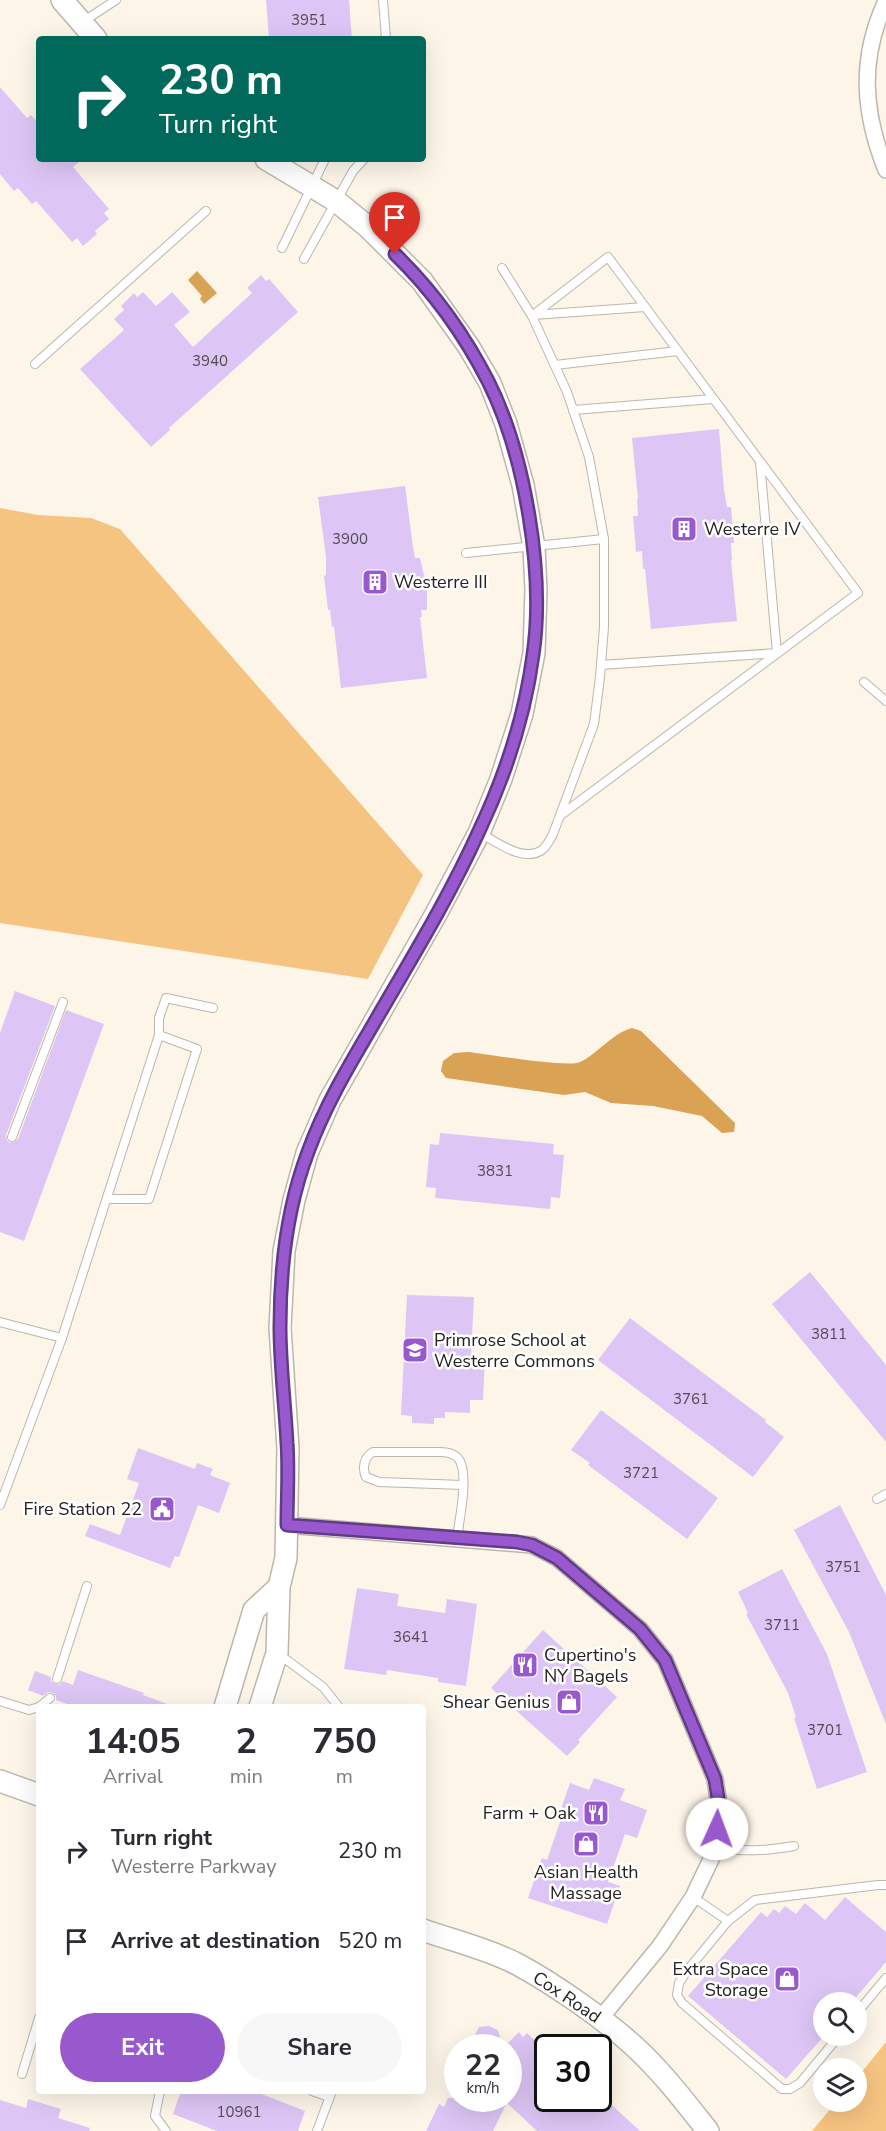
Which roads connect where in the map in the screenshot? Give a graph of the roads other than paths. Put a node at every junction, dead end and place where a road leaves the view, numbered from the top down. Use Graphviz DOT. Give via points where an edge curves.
graph roads {
  1 [pos="62,0"];
  2 [pos="116,0"];
  3 [pos="383,0"];
  4 [pos="886,1"];
  5 [pos="80,24"];
  6 [pos="93,36"];
  7 [pos="386,36"];
  8 [pos="271,162"];
  9 [pos="324,162"];
  10 [pos="361,162"];
  11 [pos="886,170"];
  12 [pos="311,187"];
  13 [pos="336,201"];
  14 [pos="206,211"];
  15 [pos="282,248"];
  16 [pos="304,259"];
  17 [pos="502,268"];
  18 [pos="645,307"];
  19 [pos="532,316"];
  20 [pos="678,351"];
  21 [pos="35,364"];
  22 [pos="555,365"];
  23 [pos="713,399"];
  24 [pos="573,410"];
  25 [pos="760,462"];
  26 [pos="604,539"];
  27 [pos="534,547"];
  28 [pos="466,553"];
  29 [pos="777,654"];
  30 [pos="601,665"];
  31 [pos="864,682"];
  32 [pos="886,702"];
  33 [pos="561,815"];
  34 [pos="479,832"];
  35 [pos="63,1002"];
  36 [pos="213,1008"];
  37 [pos="159,1035"];
  38 [pos="12,1137"];
  39 [pos="108,1199"];
  40 [pos="0,1322"];
  41 [pos="62,1338"];
  42 [pos="463,1485"];
  43 [pos="886,1494"];
  44 [pos="877,1499"];
  45 [pos="0,1505"];
  46 [pos="287,1525"];
  47 [pos="457,1538"];
  48 [pos="87,1586"];
  49 [pos="279,1587"];
  50 [pos="277,1653"];
  51 [pos="57,1679"];
  52 [pos="50,1698"];
  53 [pos="0,1701"];
  54 [pos="43,1704"];
  55 [pos="226,1704"];
  56 [pos="261,1704"];
  57 [pos="337,1704"];
  58 [pos="36,1708"];
  59 [pos="0,1781"];
  60 [pos="36,1795"];
  61 [pos="794,1846"];
  62 [pos="715,1847"];
  63 [pos="886,1885"];
  64 [pos="693,1897"];
  65 [pos="729,1921"];
  66 [pos="426,1931"];
  67 [pos="886,1978"];
  68 [pos="867,2001"];
  69 [pos="600,2019"];
  70 [pos="36,2028"];
  71 [pos="831,2046"];
  72 [pos="22,2074"];
  73 [pos="160,2094"];
  74 [pos="331,2094"];
  75 [pos="166,2131"];
  76 [pos="316,2131"];
  77 [pos="708,2131"];
  1 -- 5 [label="street"];
  2 -- 5 [label="lane"];
  3 -- 7 [label="lane"];
  4 -- 11 [label="street" via="871,46 867,93 876,143"];
  5 -- 6 [label="street"];
  8 -- 12 [label="street"];
  9 -- 12 [label="lane"];
  10 -- 13 [label="lane"];
  12 -- 13 [label="street"];
  12 -- 15 [label="lane"];
  13 -- 16 [label="lane"];
  13 -- 27 [label="street" via="422,281 469,347 506,424 523,485"];
  14 -- 21 [label="lane"];
  17 -- 19 [label="lane"];
  18 -- 19 [label="lane"];
  18 -- 19 [label="lane" via="608,257"];
  18 -- 20 [label="lane"];
  19 -- 22 [label="lane"];
  20 -- 22 [label="lane"];
  20 -- 23 [label="lane"];
  22 -- 24 [label="lane"];
  23 -- 24 [label="lane"];
  23 -- 25 [label="lane"];
  24 -- 26 [label="lane" via="589,457"];
  25 -- 29 [label="lane"];
  25 -- 29 [label="lane" via="858,593"];
  26 -- 27 [label="lane"];
  26 -- 30 [label="lane"];
  27 -- 28 [label="lane"];
  27 -- 34 [label="street" via="534,653 522,714"];
  29 -- 30 [label="lane"];
  29 -- 33 [label="lane"];
  30 -- 33 [label="lane" via="594,724"];
  31 -- 32 [label="lane"];
  33 -- 34 [label="lane" via="544,849 533,854 516,852"];
  34 -- 46 [label="street" via="330,1100 307,1153 284,1251 280,1328 288,1448"];
  35 -- 38 [label="lane"];
  36 -- 37 [label="lane" via="166,998 159,1018"];
  37 -- 39 [label="lane"];
  37 -- 39 [label="lane" via="197,1049 149,1199"];
  39 -- 41 [label="lane"];
  40 -- 41 [label="lane"];
  41 -- 45 [label="lane"];
  42 -- 42 [label="lane" via="461,1463 451,1453 373,1452 364,1466 366,1477 378,1482"];
  42 -- 47 [label="lane"];
  43 -- 44 [label="lane"];
  46 -- 47 [label="street"];
  46 -- 49 [label="street" via="286,1558"];
  47 -- 62 [label="street" via="532,1545 557,1558 640,1629 665,1660 715,1779 720,1811"];
  48 -- 51 [label="lane"];
  49 -- 50 [label="street"];
  49 -- 55 [label="street" via="255,1610"];
  50 -- 56 [label="street"];
  50 -- 57 [label="lane" via="323,1687"];
  52 -- 54 [label="lane"];
  53 -- 58 [label="lane" via="29,1710"];
  59 -- 60 [label="street"];
  61 -- 62 [label="lane" via="760,1852"];
  62 -- 64 [label="street"];
  63 -- 65 [label="lane" via="755,1900"];
  64 -- 65 [label="lane"];
  64 -- 69 [label="street" via="660,1946"];
  65 -- 71 [label="lane" via="679,1983 677,1995 682,2003 782,2089 800,2083"];
  66 -- 69 [label="street, Cox Road" via="517,1964"];
  67 -- 68 [label="lane"];
  69 -- 77 [label="street, Cox Road" via="636,2048"];
  70 -- 72 [label="lane"];
  73 -- 75 [label="lane" via="156,2116"];
  74 -- 76 [label="lane"];
}
